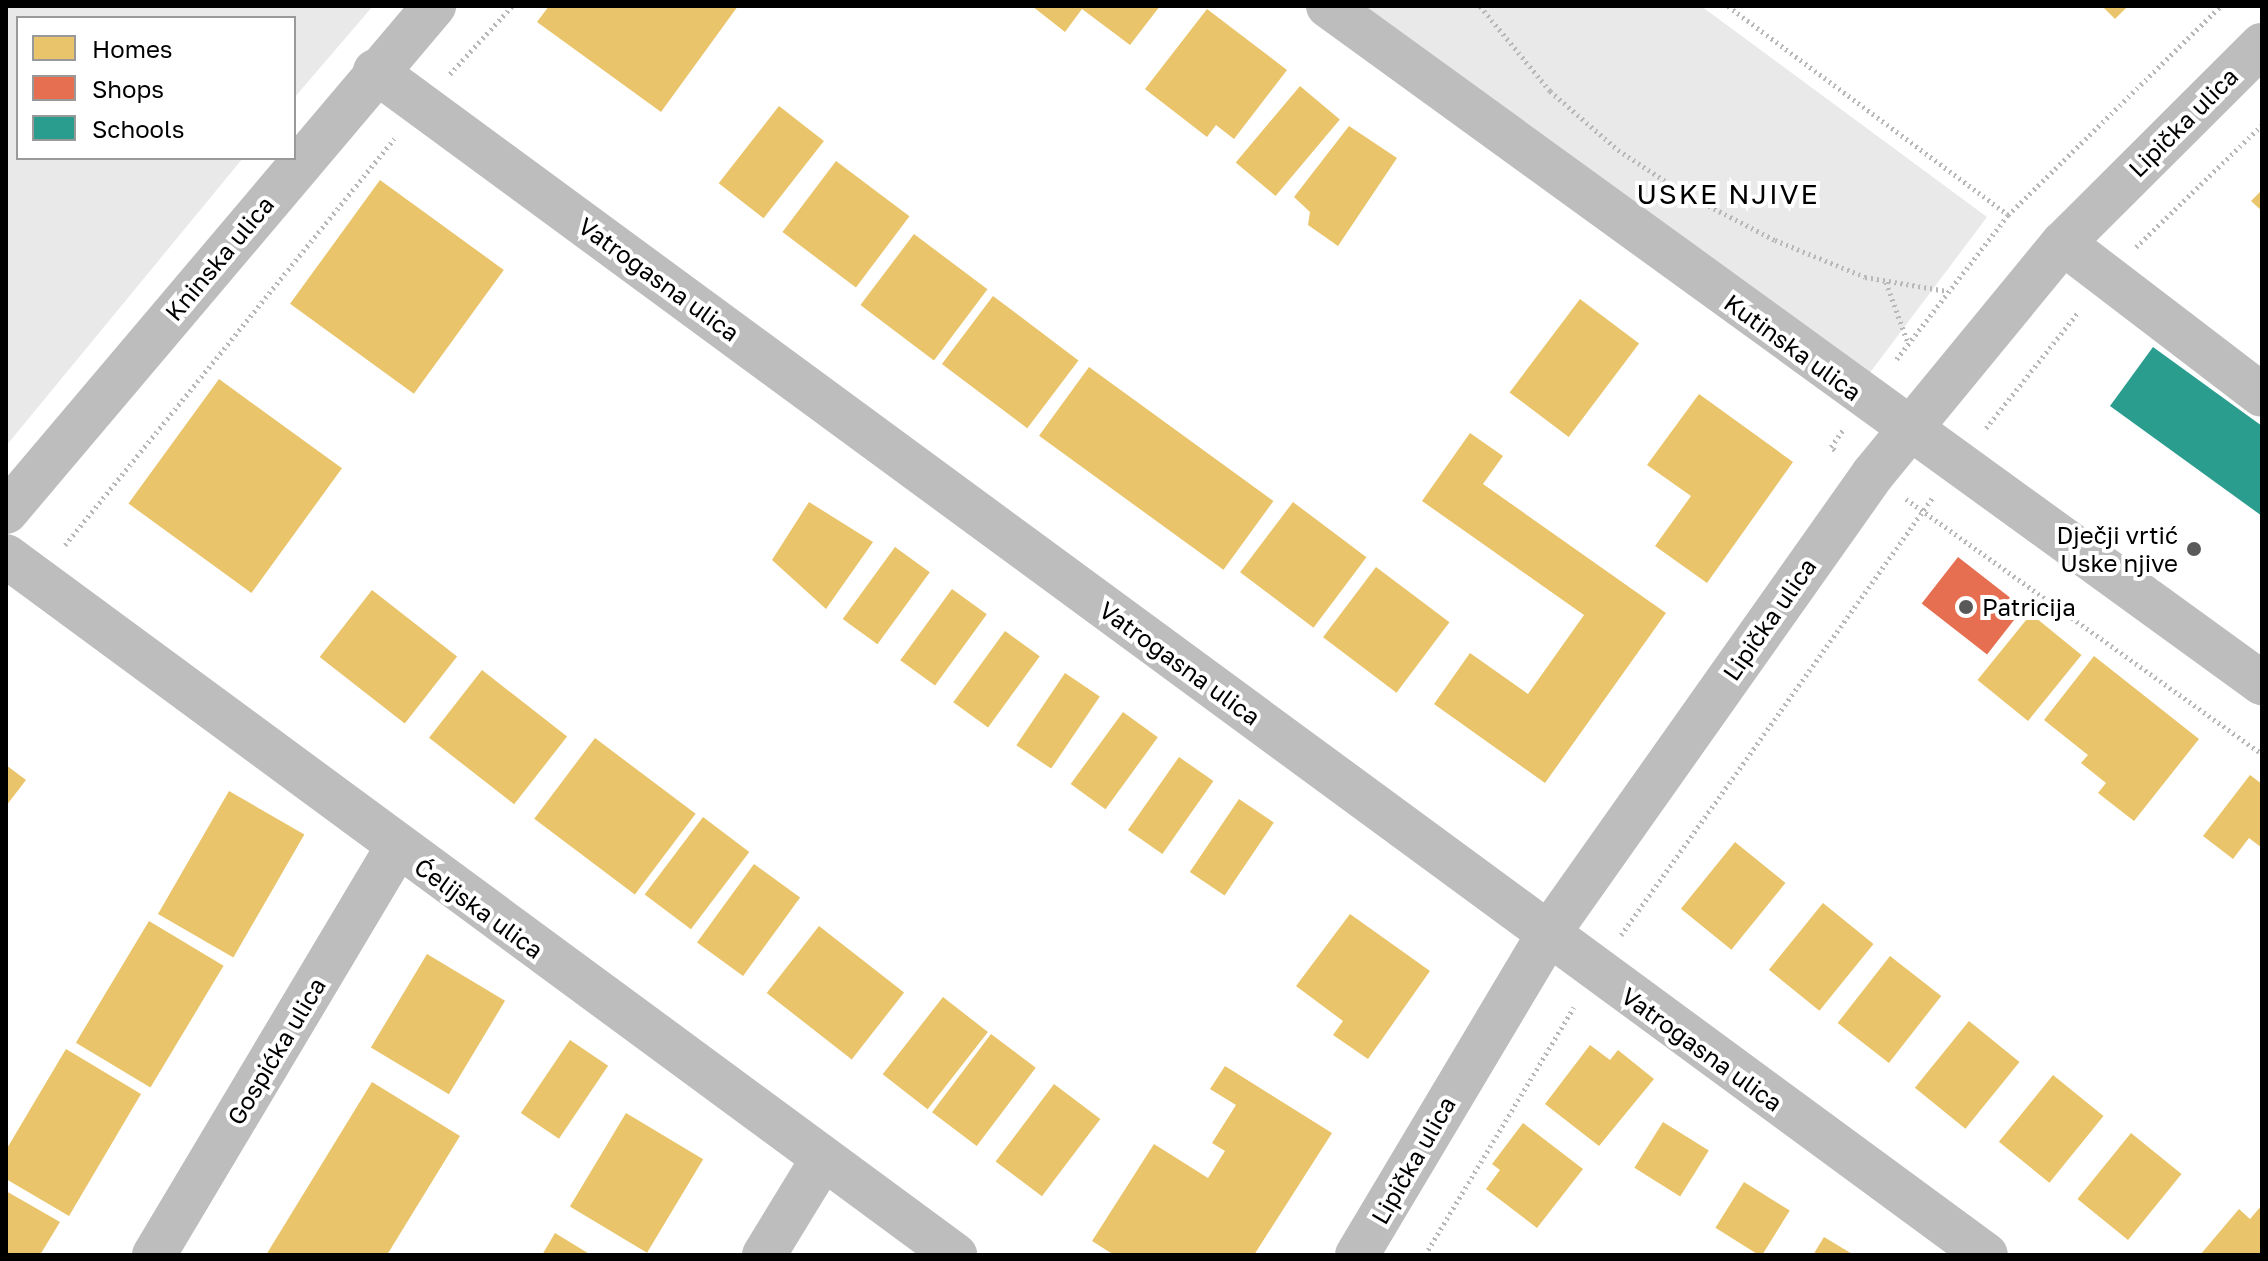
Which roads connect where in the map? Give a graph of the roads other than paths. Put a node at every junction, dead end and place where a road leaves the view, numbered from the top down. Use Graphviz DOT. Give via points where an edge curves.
graph roads {
  1 [pos="434,6"];
  2 [pos="1328,6"];
  3 [pos="2262,45"];
  4 [pos="375,71"];
  5 [pos="2063,243"];
  6 [pos="2262,395"];
  7 [pos="1906,430"];
  8 [pos="6,512"];
  9 [pos="21,568"];
  10 [pos="2262,683"];
  11 [pos="397,848"];
  12 [pos="1548,934"];
  13 [pos="822,1160"];
  14 [pos="154,1255"];
  15 [pos="764,1255"];
  16 [pos="955,1255"];
  17 [pos="1357,1255"];
  18 [pos="1986,1255"];
  1 -- 4 [label="street, Kninska ulica"];
  2 -- 7 [label="street, Kutinska ulica"];
  3 -- 5 [label="street, Lipička ulica"];
  4 -- 8 [label="street, Kninska ulica"];
  4 -- 12 [label="street, Vatrogasna ulica"];
  5 -- 6 [label="street"];
  5 -- 7 [label="street, Lipička ulica"];
  7 -- 10 [label="street, Kutinska ulica"];
  7 -- 12 [label="street, Lipička ulica"];
  9 -- 11 [label="street, Ćelijska ulica"];
  11 -- 13 [label="street, Ćelijska ulica"];
  11 -- 14 [label="street, Gospićka ulica"];
  12 -- 17 [label="street, Lipička ulica"];
  12 -- 18 [label="street, Vatrogasna ulica"];
  13 -- 15 [label="street"];
  13 -- 16 [label="street, Ćelijska ulica"];
}
